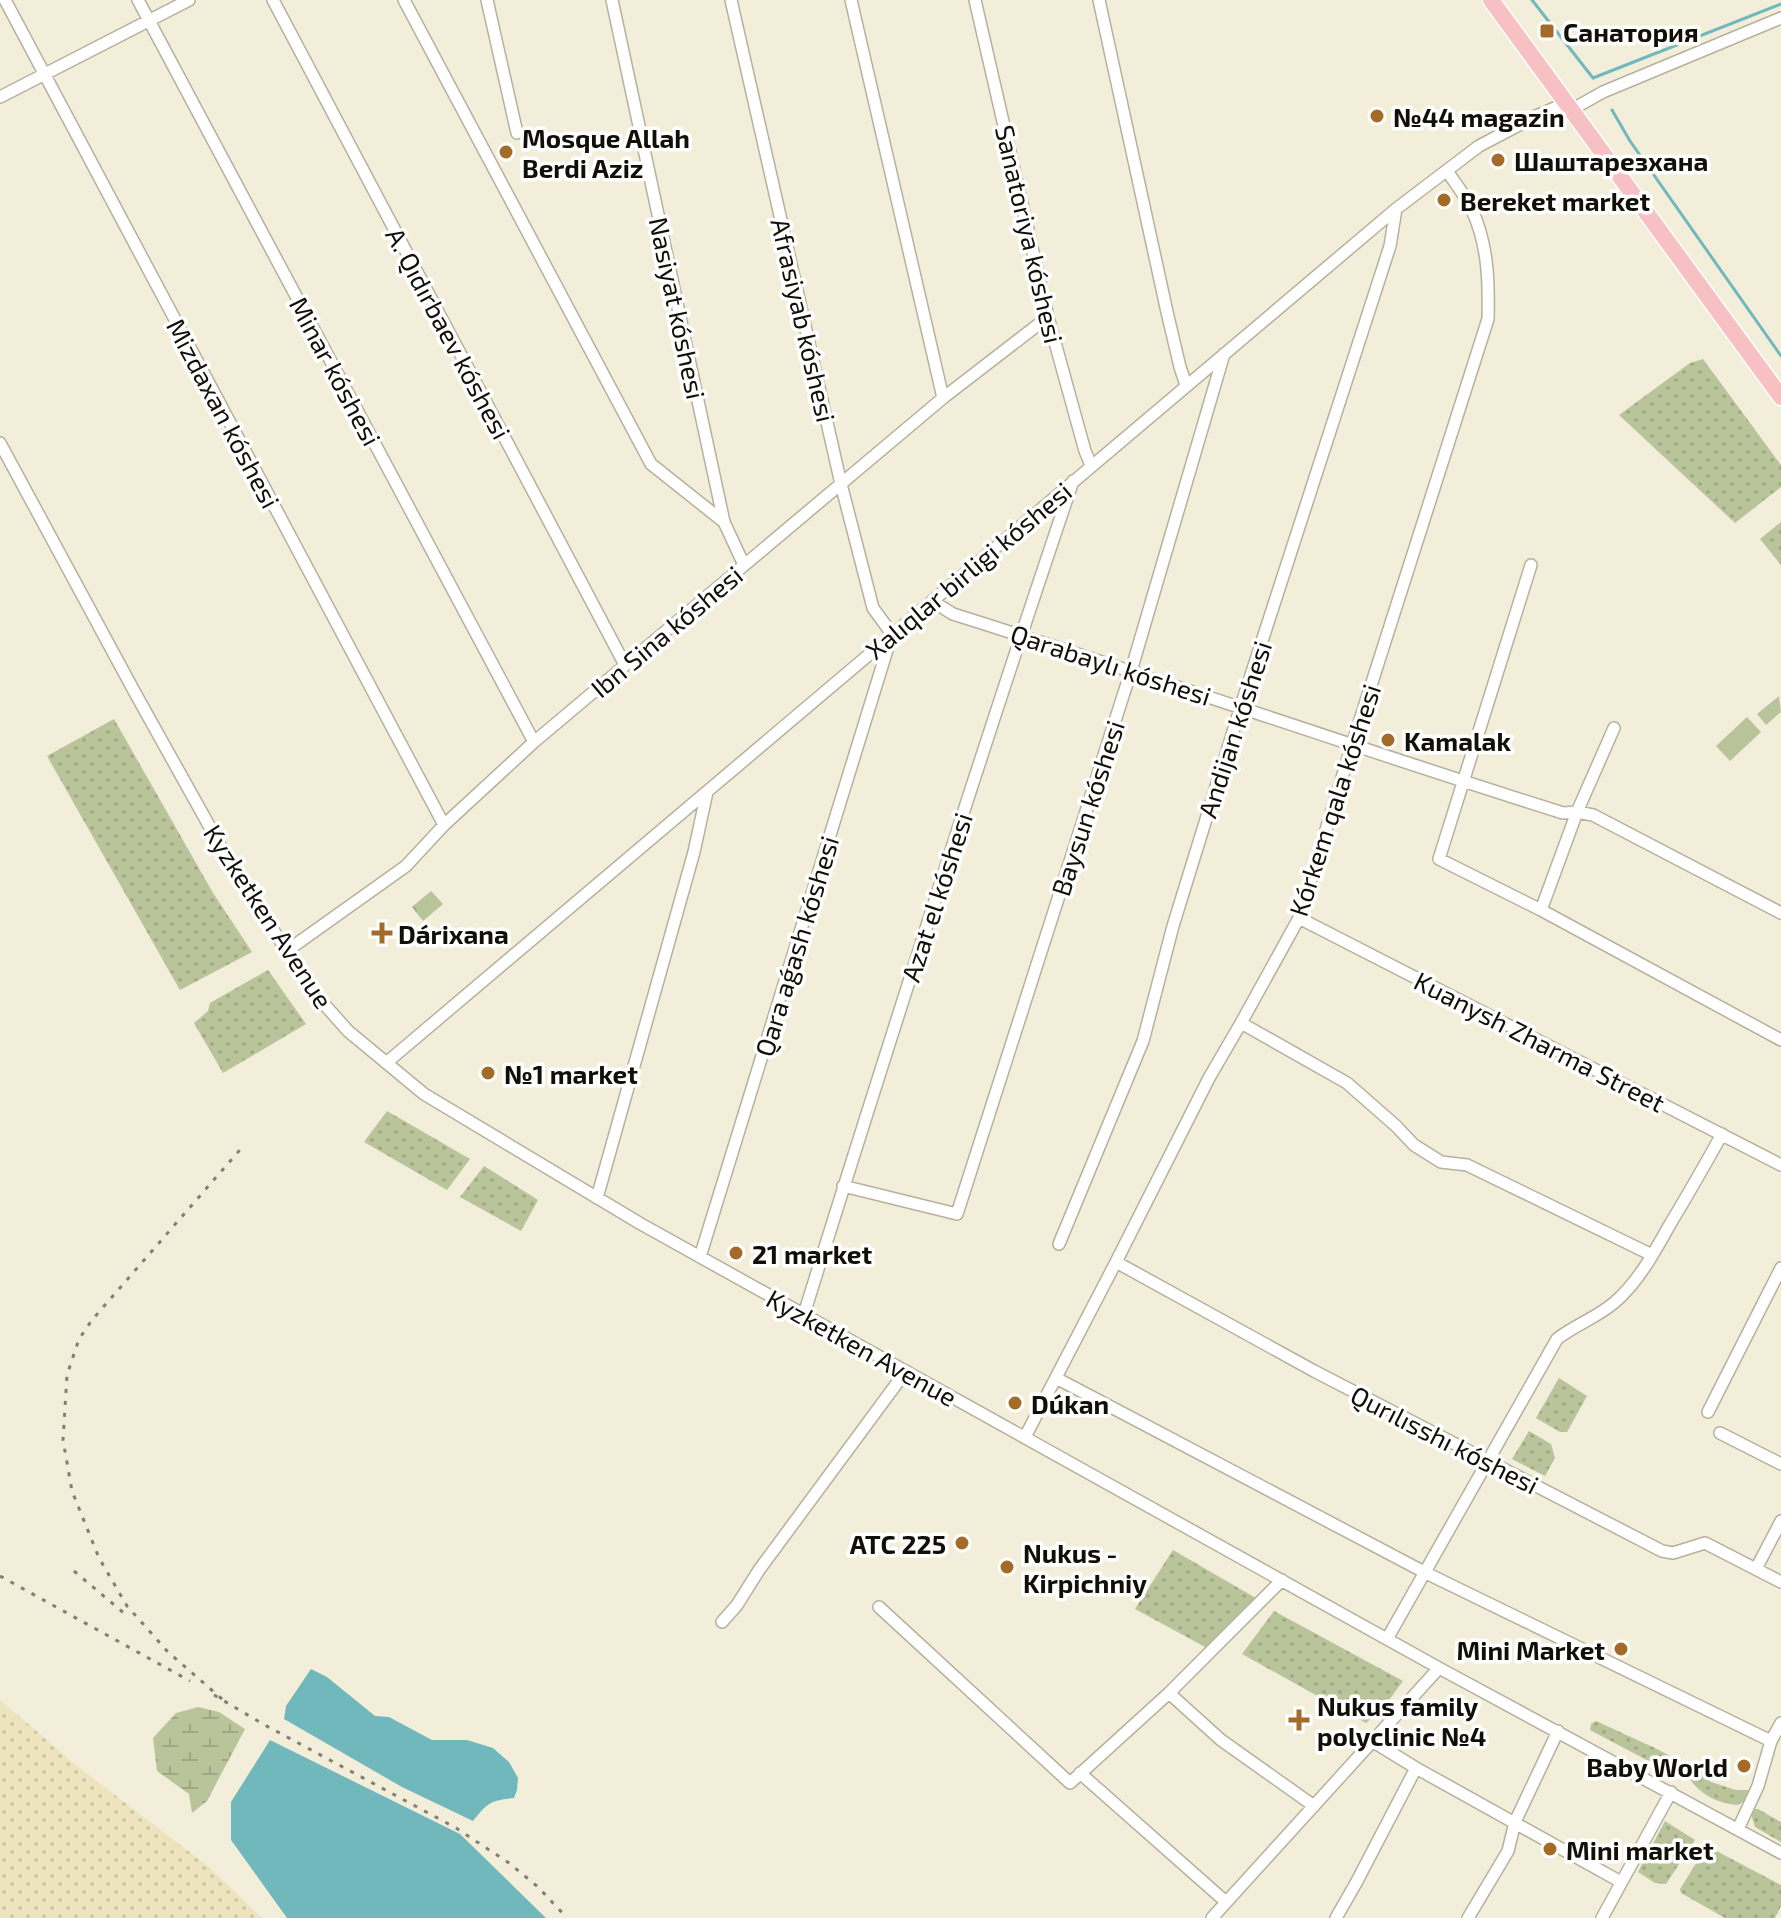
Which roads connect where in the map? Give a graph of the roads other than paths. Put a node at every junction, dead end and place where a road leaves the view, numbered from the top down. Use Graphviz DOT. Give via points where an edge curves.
graph roads {
  1 [pos="5,0"];
  2 [pos="138,0"];
  3 [pos="189,0"];
  4 [pos="273,0"];
  5 [pos="404,0"];
  6 [pos="487,0"];
  7 [pos="612,0"];
  8 [pos="731,0"];
  9 [pos="851,0"];
  10 [pos="975,0"];
  11 [pos="1099,0"];
  12 [pos="1491,0"];
  13 [pos="1781,18"];
  14 [pos="148,20"];
  15 [pos="44,75"];
  16 [pos="0,97"];
  17 [pos="1569,106"];
  18 [pos="517,133"];
  19 [pos="1447,171"];
  20 [pos="1396,209"];
  21 [pos="1048,317"];
  22 [pos="1224,354"];
  23 [pos="1186,385"];
  24 [pos="1781,397"];
  25 [pos="943,398"];
  26 [pos="0,443"];
  27 [pos="1091,465"];
  28 [pos="1073,480"];
  29 [pos="841,484"];
  30 [pos="724,522"];
  31 [pos="744,565"];
  32 [pos="1531,565"];
  33 [pos="932,601"];
  34 [pos="892,634"];
  35 [pos="1021,635"];
  36 [pos="625,665"];
  37 [pos="1131,671"];
  38 [pos="1241,706"];
  39 [pos="1614,728"];
  40 [pos="534,742"];
  41 [pos="1352,745"];
  42 [pos="1462,781"];
  43 [pos="707,791"];
  44 [pos="1577,812"];
  45 [pos="444,825"];
  46 [pos="1541,910"];
  47 [pos="1781,913"];
  48 [pos="1299,918"];
  49 [pos="288,950"];
  50 [pos="1241,1023"];
  51 [pos="1781,1040"];
  52 [pos="386,1063"];
  53 [pos="1722,1134"];
  54 [pos="1781,1165"];
  55 [pos="843,1186"];
  56 [pos="597,1198"];
  57 [pos="1059,1244"];
  58 [pos="1652,1255"];
  59 [pos="700,1257"];
  60 [pos="1116,1262"];
  61 [pos="1781,1268"];
  62 [pos="804,1314"];
  63 [pos="906,1371"];
  64 [pos="1056,1378"];
  65 [pos="1708,1412"];
  66 [pos="1720,1433"];
  67 [pos="1025,1437"];
  68 [pos="1488,1461"];
  69 [pos="1781,1464"];
  70 [pos="1781,1521"];
  71 [pos="1756,1569"];
  72 [pos="1426,1573"];
  73 [pos="1282,1580"];
  74 [pos="1781,1582"];
  75 [pos="879,1607"];
  76 [pos="722,1622"];
  77 [pos="1387,1639"];
  78 [pos="1439,1668"];
  79 [pos="1169,1693"];
  80 [pos="1781,1723"];
  81 [pos="1558,1731"];
  82 [pos="1372,1741"];
  83 [pos="1771,1741"];
  84 [pos="1416,1768"];
  85 [pos="1080,1773"];
  86 [pos="1671,1792"];
  87 [pos="1314,1806"];
  88 [pos="1515,1822"];
  89 [pos="1738,1829"];
  90 [pos="1781,1853"];
  91 [pos="1621,1882"];
  92 [pos="1226,1902"];
  93 [pos="1212,1918"];
  94 [pos="1336,1918"];
  95 [pos="1468,1918"];
  96 [pos="1602,1918"];
  1 -- 15 [label="street, Mizdaxan kóshesi"];
  2 -- 14 [label="street, Minar kóshesi"];
  3 -- 14 [label="street"];
  4 -- 36 [label="street, A. Qıdırbaev kóshesi"];
  5 -- 30 [label="street" via="651,464"];
  6 -- 18 [label="street"];
  7 -- 30 [label="street, Nasiyat kóshesi"];
  8 -- 29 [label="street, Afrasiyab kóshesi"];
  9 -- 25 [label="street"];
  10 -- 21 [label="street, Sanatoriya kóshesi"];
  11 -- 23 [label="street"];
  12 -- 17 [label="highway"];
  13 -- 17 [label="street, Xalıqlar birligi kóshesi"];
  14 -- 15 [label="street"];
  14 -- 40 [label="street, Minar kóshesi"];
  15 -- 16 [label="street"];
  15 -- 45 [label="street, Mizdaxan kóshesi"];
  17 -- 19 [label="street, Xalıqlar birligi kóshesi" via="1534,117 1479,146"];
  17 -- 24 [label="highway"];
  19 -- 20 [label="street, Xalıqlar birligi kóshesi"];
  19 -- 41 [label="street, Kórkem qala kóshesi" via="1482,237 1489,276 1488,319"];
  20 -- 22 [label="street, Xalıqlar birligi kóshesi"];
  20 -- 38 [label="street, Andijan kóshesi" via="1390,246"];
  21 -- 25 [label="street, Ibn Sina kóshesi"];
  21 -- 27 [label="street, Sanatoriya kóshesi"];
  22 -- 23 [label="street, Xalıqlar birligi kóshesi"];
  22 -- 37 [label="street, Baysun kóshesi"];
  23 -- 27 [label="street, Xalıqlar birligi kóshesi"];
  25 -- 29 [label="street, Ibn Sina kóshesi"];
  26 -- 49 [label="street, Kyzketken Avenue" via="226,856"];
  27 -- 28 [label="street, Xalıqlar birligi kóshesi"];
  28 -- 33 [label="street, Xalıqlar birligi kóshesi"];
  28 -- 35 [label="street, Azat el kóshesi"];
  29 -- 31 [label="street, Ibn Sina kóshesi"];
  29 -- 34 [label="street, Afrasiyab kóshesi" via="873,608"];
  30 -- 31 [label="street, Nasiyat kóshesi"];
  31 -- 36 [label="street, Ibn Sina kóshesi"];
  32 -- 42 [label="street"];
  33 -- 34 [label="street, Xalıqlar birligi kóshesi"];
  33 -- 35 [label="street, Qarabaylı kóshesi" via="953,614"];
  34 -- 43 [label="street, Xalıqlar birligi kóshesi"];
  34 -- 59 [label="street, Qara aǵash kóshesi"];
  35 -- 37 [label="street, Qarabaylı kóshesi"];
  35 -- 55 [label="street, Azat el kóshesi"];
  36 -- 40 [label="street, Ibn Sina kóshesi"];
  37 -- 38 [label="street, Qarabaylı kóshesi"];
  37 -- 55 [label="street, Baysun kóshesi" via="957,1214"];
  38 -- 41 [label="street, Qarabaylı kóshesi"];
  38 -- 57 [label="street, Andijan kóshesi" via="1143,1041"];
  39 -- 44 [label="street"];
  40 -- 45 [label="street, Ibn Sina kóshesi"];
  41 -- 42 [label="street, Qarabaylı kóshesi"];
  41 -- 48 [label="street, Kórkem qala kóshesi"];
  42 -- 44 [label="street, Qarabaylı kóshesi" via="1563,813"];
  42 -- 46 [label="street" via="1439,859"];
  43 -- 52 [label="street, Xalıqlar birligi kóshesi"];
  43 -- 56 [label="street"];
  44 -- 46 [label="street"];
  44 -- 47 [label="street, Qarabaylı kóshesi" via="1593,815"];
  45 -- 49 [label="street, Ibn Sina kóshesi" via="406,866"];
  46 -- 51 [label="street"];
  48 -- 50 [label="street, Kórkem qala kóshesi"];
  48 -- 53 [label="street, Kuanysh Zharma Street"];
  49 -- 52 [label="street, Kyzketken Avenue" via="316,995"];
  50 -- 58 [label="street" via="1347,1083 1414,1145 1441,1162 1467,1165"];
  50 -- 60 [label="street, Kórkem qala kóshesi"];
  52 -- 56 [label="street, Kyzketken Avenue" via="424,1094"];
  53 -- 54 [label="street, Kuanysh Zharma Street"];
  53 -- 58 [label="street"];
  55 -- 62 [label="street, Azat el kóshesi"];
  56 -- 59 [label="street, Kyzketken Avenue"];
  58 -- 68 [label="street" via="1613,1304 1557,1339"];
  59 -- 62 [label="street, Kyzketken Avenue"];
  60 -- 64 [label="street, Kórkem qala kóshesi"];
  60 -- 68 [label="street, Qurılısshı kóshesi"];
  61 -- 65 [label="street"];
  62 -- 63 [label="street, Kyzketken Avenue"];
  63 -- 67 [label="street, Kyzketken Avenue"];
  63 -- 76 [label="street"];
  64 -- 67 [label="street, Kórkem qala kóshesi"];
  64 -- 72 [label="street"];
  66 -- 69 [label="street"];
  67 -- 73 [label="street, Kyzketken Avenue"];
  68 -- 71 [label="street, Qurılısshı kóshesi" via="1662,1551 1705,1543"];
  68 -- 72 [label="street"];
  70 -- 71 [label="street"];
  71 -- 74 [label="street, Qurılısshı kóshesi"];
  72 -- 77 [label="street"];
  72 -- 83 [label="street"];
  73 -- 77 [label="street, Kyzketken Avenue"];
  73 -- 79 [label="street"];
  75 -- 85 [label="street" via="1070,1783"];
  77 -- 78 [label="street, Kyzketken Avenue"];
  78 -- 81 [label="street, Kyzketken Avenue"];
  78 -- 82 [label="street"];
  79 -- 85 [label="street"];
  79 -- 87 [label="street" via="1221,1740"];
  80 -- 83 [label="street"];
  81 -- 86 [label="street, Kyzketken Avenue"];
  81 -- 88 [label="street"];
  82 -- 84 [label="street"];
  82 -- 87 [label="street"];
  83 -- 89 [label="street"];
  84 -- 88 [label="street"];
  84 -- 94 [label="street"];
  85 -- 92 [label="street"];
  86 -- 89 [label="street, Kyzketken Avenue"];
  86 -- 91 [label="street"];
  87 -- 92 [label="street"];
  88 -- 91 [label="street"];
  88 -- 95 [label="street" via="1508,1851"];
  89 -- 90 [label="street, Kyzketken Avenue"];
  91 -- 96 [label="street"];
  92 -- 93 [label="street"];
}
